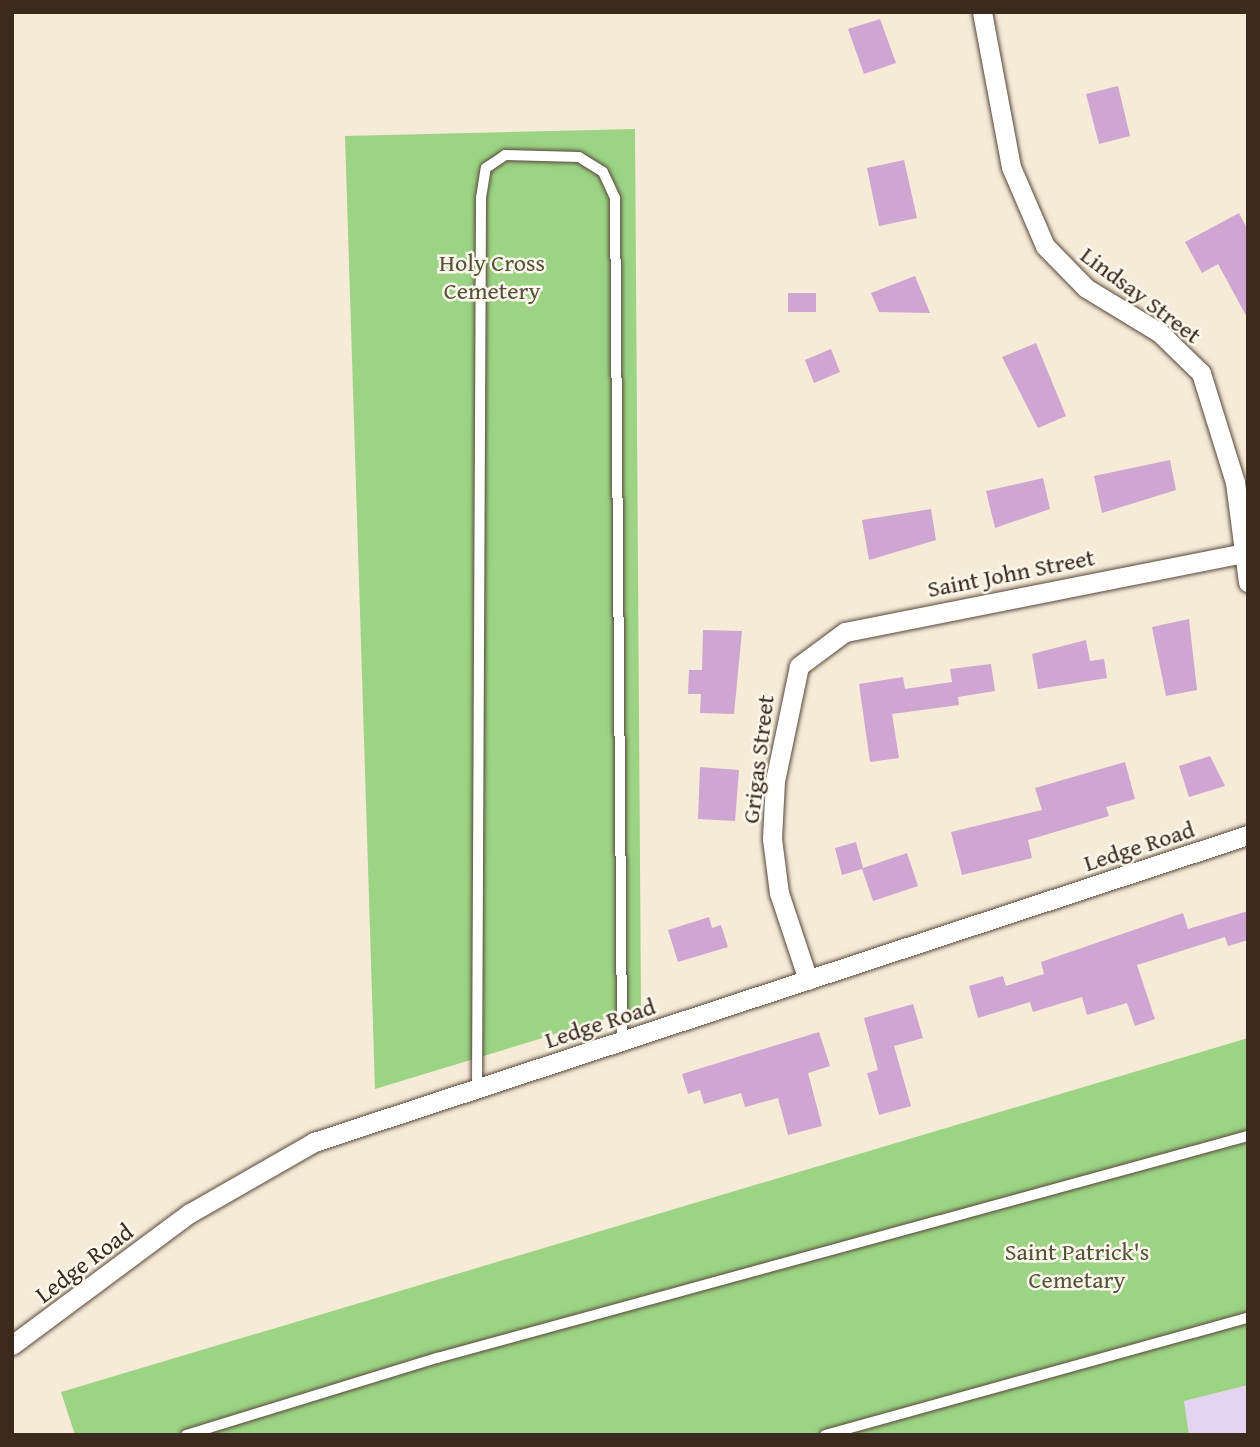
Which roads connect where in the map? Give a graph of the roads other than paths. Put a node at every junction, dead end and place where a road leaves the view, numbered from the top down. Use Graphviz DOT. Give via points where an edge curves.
graph roads {
  1 [pos="982,12"];
  2 [pos="1243,553"];
  3 [pos="1248,582"];
  4 [pos="799,666"];
  5 [pos="1248,835"];
  6 [pos="808,980"];
  7 [pos="622,1042"];
  8 [pos="477,1087"];
  9 [pos="1248,1136"];
  10 [pos="1248,1318"];
  11 [pos="12,1345"];
  12 [pos="186,1435"];
  13 [pos="825,1435"];
  1 -- 2 [label="street, Lindsay Street" via="997,112 1031,221 1063,269 1160,333 1201,373 1235,482"];
  2 -- 3 [label="street, Lindsay Street"];
  2 -- 4 [label="street, Saint John Street" via="845,632"];
  4 -- 6 [label="street, Grigas Street" via="775,781 772,838 779,893"];
  5 -- 6 [label="street, Ledge Road"];
  6 -- 7 [label="street, Ledge Road"];
  7 -- 8 [label="street, Ledge Road"];
  7 -- 8 [label="lane" via="615,198 603,172 579,157 505,156 486,168 481,198"];
  8 -- 11 [label="street, Ledge Road" via="367,1120 262,1167"];
  9 -- 12 [label="lane" via="437,1358"];
  10 -- 13 [label="lane"];
}
